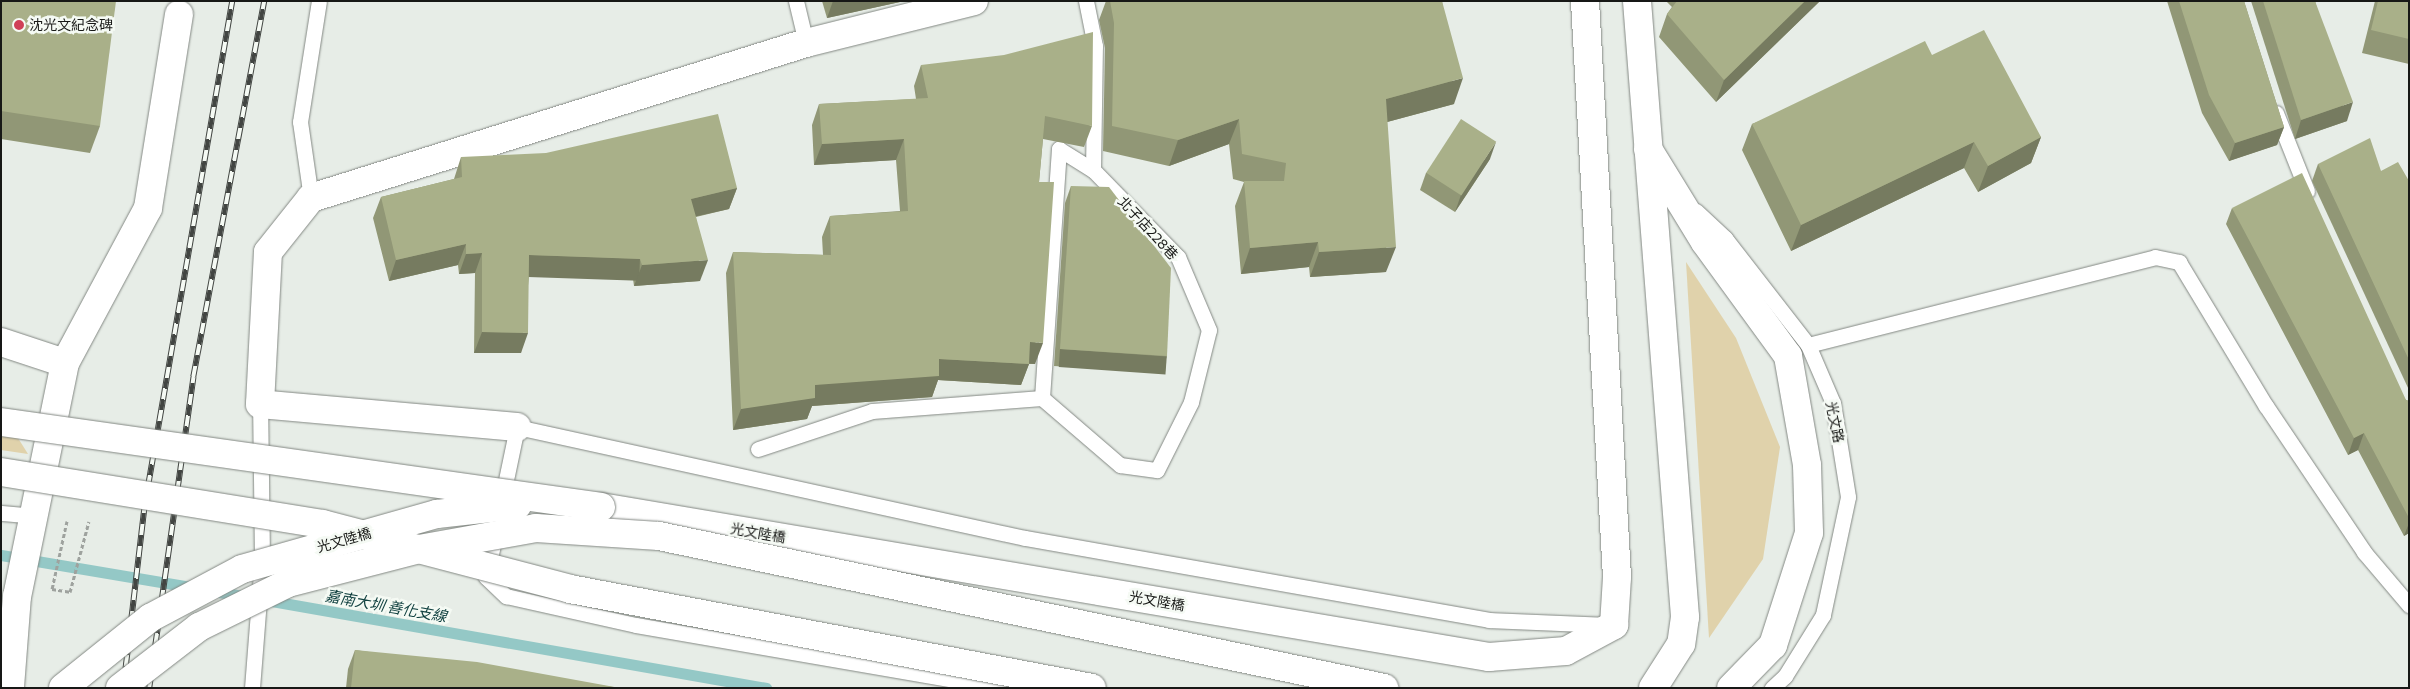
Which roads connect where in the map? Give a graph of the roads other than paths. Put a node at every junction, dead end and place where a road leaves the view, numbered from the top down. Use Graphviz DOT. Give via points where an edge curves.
graph roads {
  1 [pos="319,1"];
  2 [pos="796,1"];
  3 [pos="974,1"];
  4 [pos="1086,1"];
  5 [pos="1585,1"];
  6 [pos="1637,1"];
  7 [pos="937,6"];
  8 [pos="179,14"];
  9 [pos="806,43"];
  10 [pos="2271,96"];
  11 [pos="1646,146"];
  12 [pos="1093,170"];
  13 [pos="1674,191"];
  14 [pos="311,198"];
  15 [pos="2314,206"];
  16 [pos="1,342"];
  17 [pos="1808,345"];
  18 [pos="1,357"];
  19 [pos="65,363"];
  20 [pos="1042,398"];
  21 [pos="260,404"];
  22 [pos="1,422"];
  23 [pos="517,427"];
  24 [pos="758,448"];
  25 [pos="1,472"];
  26 [pos="601,507"];
  27 [pos="1,513"];
  28 [pos="35,516"];
  29 [pos="18,596"];
  30 [pos="2409,605"];
  31 [pos="1614,625"];
  32 [pos="1,631"];
  33 [pos="10,688"];
  34 [pos="63,688"];
  35 [pos="120,688"];
  36 [pos="252,688"];
  37 [pos="999,688"];
  38 [pos="1092,688"];
  39 [pos="1384,688"];
  40 [pos="1653,688"];
  41 [pos="1732,688"];
  42 [pos="1772,688"];
  1 -- 14 [label="lane" via="300,122"];
  2 -- 9 [label="lane"];
  3 -- 7 [label="street"];
  4 -- 12 [label="lane" via="1095,46"];
  5 -- 31 [label="street" via="1617,578"];
  6 -- 11 [label="street"];
  7 -- 9 [label="street"];
  8 -- 19 [label="street" via="148,208"];
  9 -- 14 [label="street"];
  10 -- 15 [label="lane" via="2289,152"];
  11 -- 13 [label="street"];
  11 -- 40 [label="street" via="1685,617 1681,644"];
  12 -- 20 [label="lane, 北子店228巷" via="1059,149"];
  12 -- 20 [label="lane, 北子店228巷" via="1178,257 1209,330 1191,402 1157,470 1120,465"];
  13 -- 17 [label="lane, 光文路" via="1726,238"];
  13 -- 41 [label="street" via="1705,242 1788,356 1807,465 1809,533 1773,645"];
  14 -- 21 [label="street" via="268,252"];
  16 -- 19 [label="street"];
  17 -- 30 [label="lane" via="2155,257 2179,262 2266,406 2364,552"];
  17 -- 42 [label="lane, 光文路" via="1833,403 1848,497 1823,615 1785,676"];
  18 -- 19 [label="lane"];
  19 -- 28 [label="street"];
  20 -- 24 [label="lane" via="872,411"];
  21 -- 23 [label="street"];
  21 -- 36 [label="lane, bridge" via="262,560"];
  22 -- 26 [label="street, bridge"];
  23 -- 31 [label="lane" via="1025,538 1489,620"];
  23 -- 37 [label="lane" via="486,577 506,596 636,625"];
  25 -- 38 [label="street, bridge" via="323,524 570,589"];
  26 -- 31 [label="street, 光文陸橋" via="1489,656 1566,651"];
  26 -- 34 [label="street, 光文陸橋, bridge" via="535,503 437,514 242,569 150,618"];
  27 -- 28 [label="lane"];
  28 -- 29 [label="street"];
  29 -- 32 [label="street"];
  29 -- 33 [label="street"];
  35 -- 39 [label="street, 光文陸橋, bridge" via="199,627 288,583 419,549 536,528 659,536"];
}
